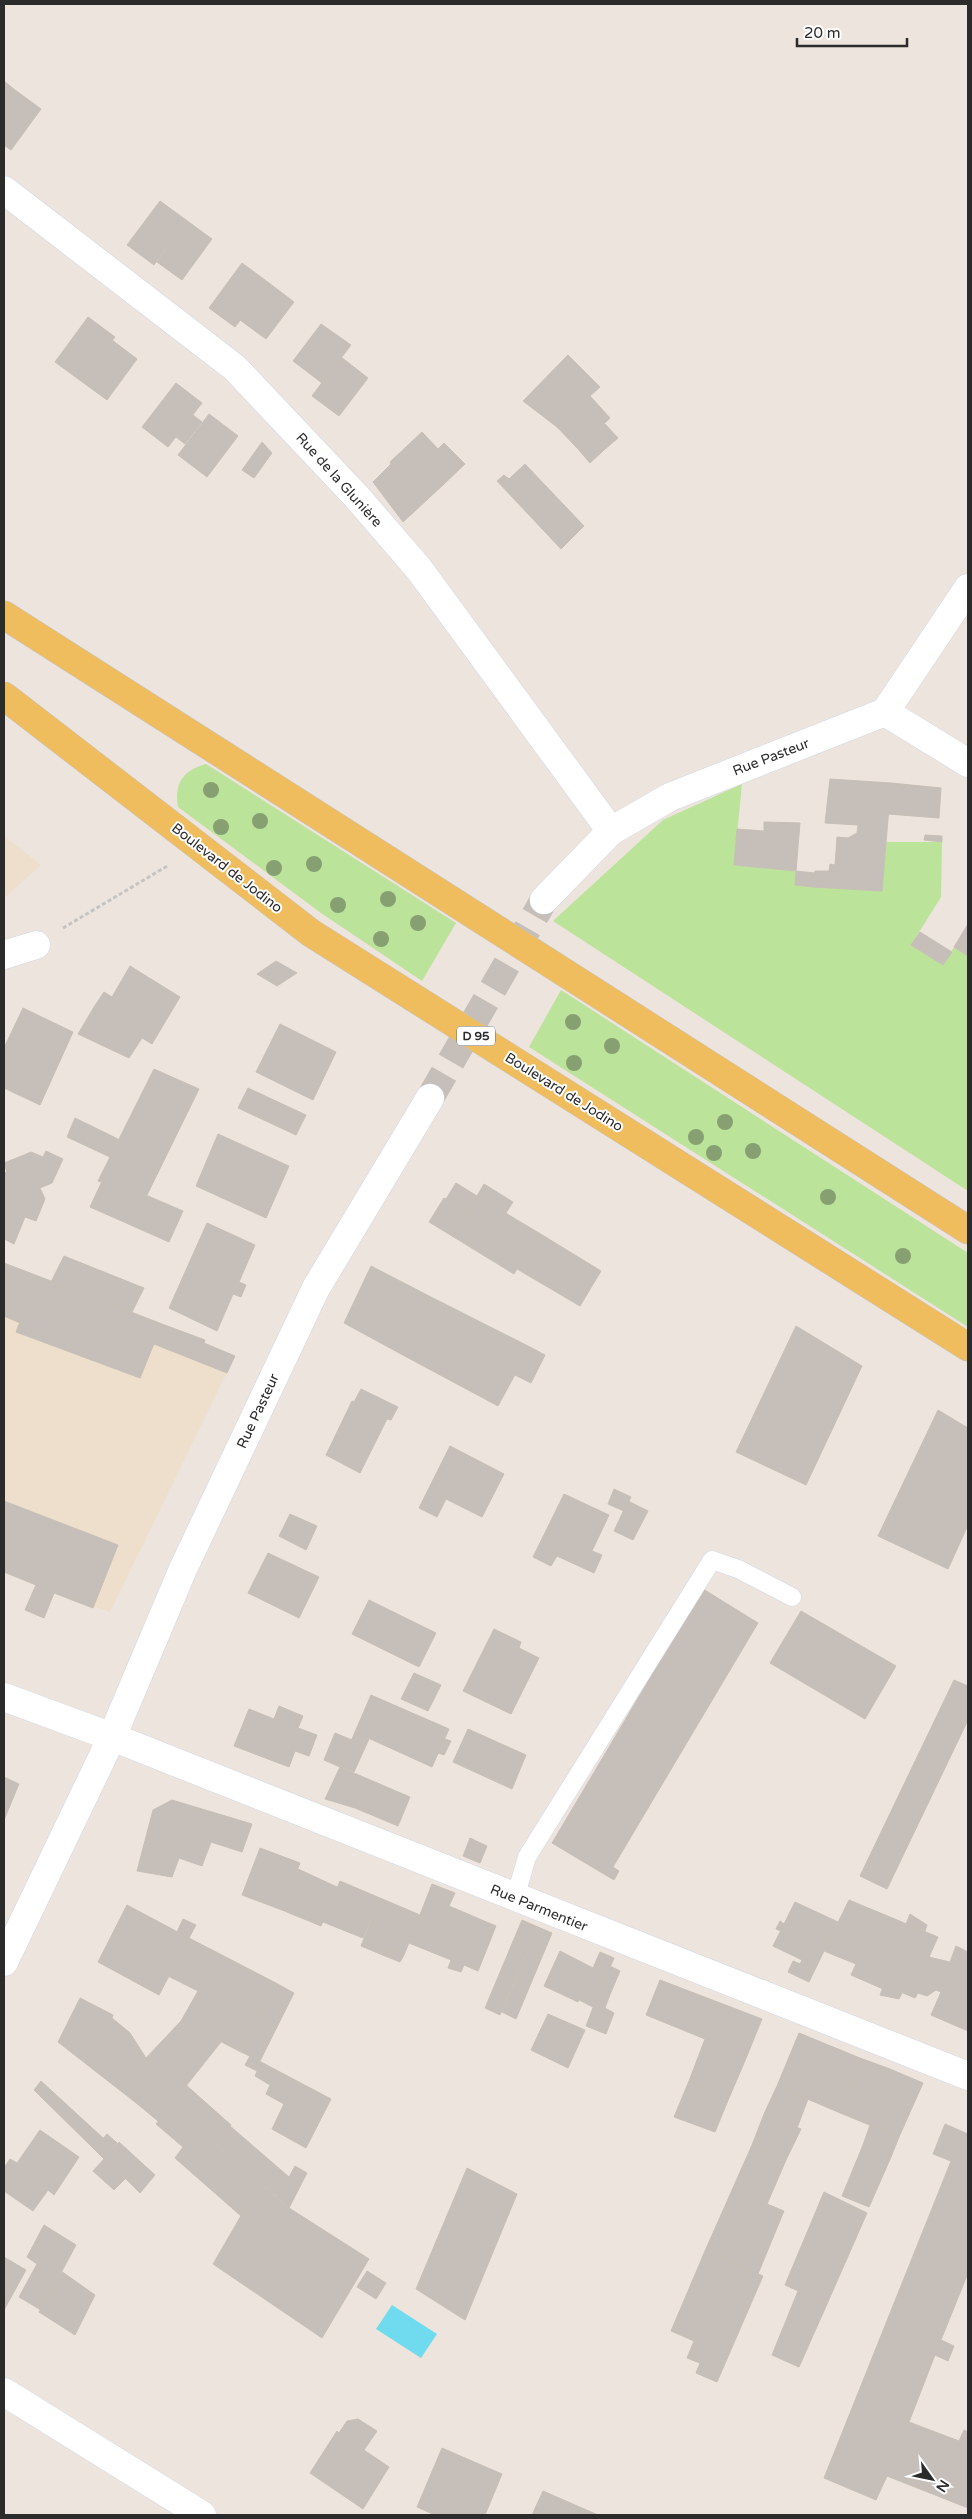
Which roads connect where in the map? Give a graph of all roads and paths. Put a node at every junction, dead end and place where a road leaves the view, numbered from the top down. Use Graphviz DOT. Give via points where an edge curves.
graph roads {
  1 [pos="4,190"];
  2 [pos="968,588"];
  3 [pos="4,615"];
  4 [pos="4,696"];
  5 [pos="885,712"];
  6 [pos="968,763"];
  7 [pos="611,831"];
  8 [pos="199,847"];
  9 [pos="544,900"];
  10 [pos="36,944"];
  11 [pos="4,955"];
  12 [pos="430,1098"];
  13 [pos="968,1230"];
  14 [pos="968,1347"];
  15 [pos="792,1597"];
  16 [pos="4,1697"];
  17 [pos="112,1737"];
  18 [pos="515,1898"];
  19 [pos="4,1962"];
  20 [pos="968,2076"];
  21 [pos="4,2392"];
  22 [pos="202,2515"];
  1 -- 7 [label="street, Rue de la Glunière" via="242,375 356,496 419,569"];
  2 -- 5 [label="street"];
  3 -- 13 [label="main road"];
  4 -- 8 [label="main road, Boulevard de Jodino / D 95"];
  5 -- 6 [label="street"];
  5 -- 7 [label="street, Rue Pasteur" via="670,797"];
  7 -- 9 [label="street, Rue Pasteur"];
  8 -- 10 [label="path"];
  8 -- 14 [label="main road, Boulevard de Jodino / D 95" via="311,933"];
  10 -- 11 [label="street"];
  12 -- 17 [label="street, Rue Pasteur" via="316,1288 183,1569"];
  15 -- 18 [label="lane" via="738,1569 712,1560 527,1857"];
  16 -- 17 [label="street, Rue Parmentier"];
  17 -- 18 [label="street, Rue Parmentier"];
  17 -- 19 [label="street, Rue Pasteur"];
  18 -- 20 [label="street, Rue Parmentier"];
  21 -- 22 [label="street"];
}
